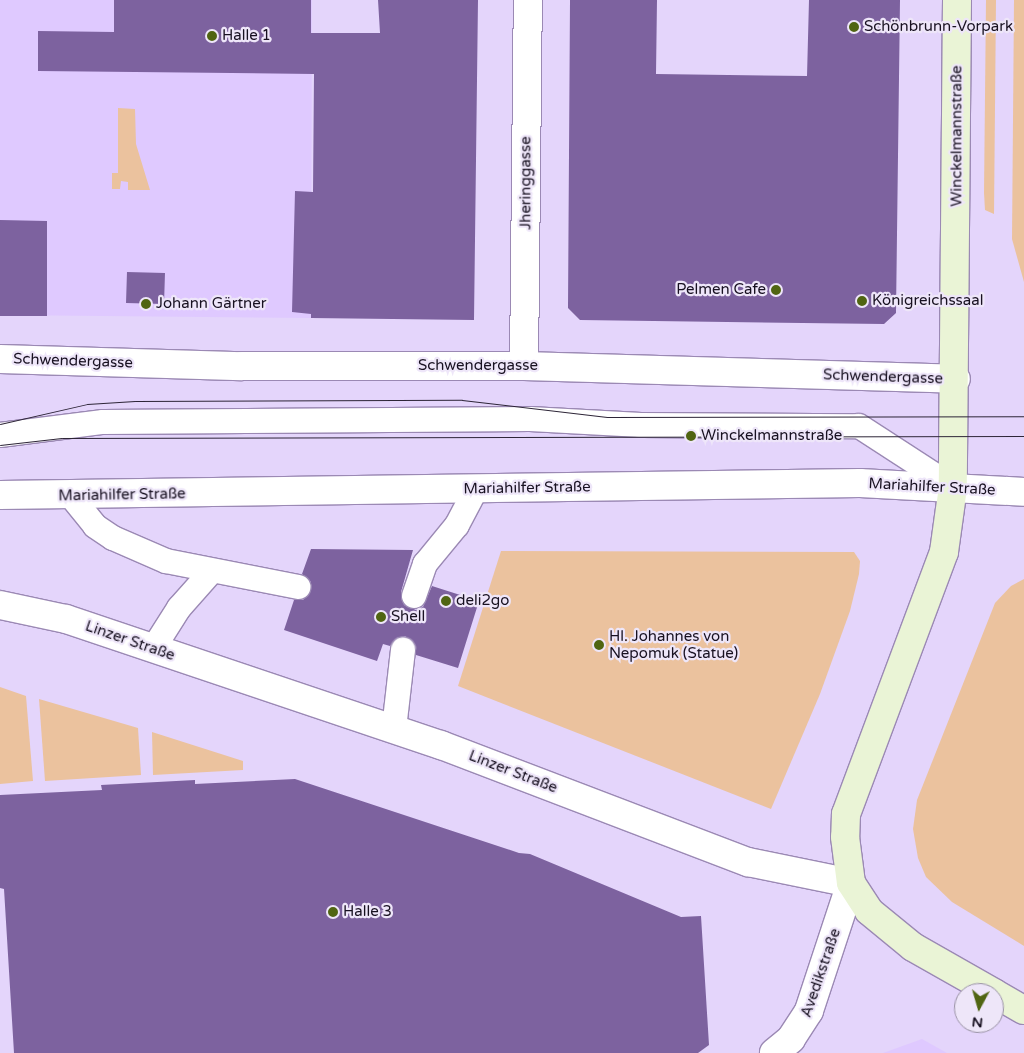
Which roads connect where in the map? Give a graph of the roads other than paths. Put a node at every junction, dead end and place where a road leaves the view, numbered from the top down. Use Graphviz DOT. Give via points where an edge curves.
graph roads {
  1 [pos="528,0"];
  2 [pos="957,0"];
  3 [pos="0,359"];
  4 [pos="524,366"];
  5 [pos="956,379"];
  6 [pos="0,435"];
  7 [pos="953,487"];
  8 [pos="476,489"];
  9 [pos="1024,492"];
  10 [pos="71,496"];
  11 [pos="0,497"];
  12 [pos="211,572"];
  13 [pos="298,587"];
  14 [pos="414,596"];
  15 [pos="0,606"];
  16 [pos="153,649"];
  17 [pos="403,650"];
  18 [pos="394,729"];
  19 [pos="851,884"];
  20 [pos="978,983"];
  21 [pos="1004,999"];
  22 [pos="1024,1010"];
  23 [pos="774,1053"];
  1 -- 4 [label="street, Jheringgasse"];
  2 -- 5 [label="main road, Winckelmannstraße"];
  3 -- 4 [label="street, Schwendergasse" via="242,366"];
  4 -- 5 [label="street, Schwendergasse"];
  5 -- 7 [label="main road, Winckelmannstraße"];
  6 -- 7 [label="lane" via="45,427 113,422 530,419 641,425 859,426"];
  7 -- 8 [label="street, Mariahilfer Straße" via="860,483"];
  7 -- 9 [label="street, Mariahilfer Straße"];
  7 -- 19 [label="main road, Winckelmannstraße" via="944,552 846,814 846,858"];
  8 -- 10 [label="street, Mariahilfer Straße"];
  8 -- 14 [label="lane" via="457,524 425,564"];
  10 -- 11 [label="street, Mariahilfer Straße"];
  10 -- 12 [label="lane" via="95,526 113,538 166,562"];
  12 -- 13 [label="lane"];
  12 -- 16 [label="lane" via="179,608"];
  15 -- 16 [label="street, Linzer Straße" via="66,619"];
  16 -- 18 [label="street, Linzer Straße"];
  17 -- 18 [label="lane"];
  18 -- 19 [label="street, Linzer Straße" via="748,862"];
  19 -- 20 [label="main road" via="869,912 887,928"];
  19 -- 23 [label="street, Avedikstraße" via="809,1011 791,1039"];
  21 -- 22 [label="main road"];
}
